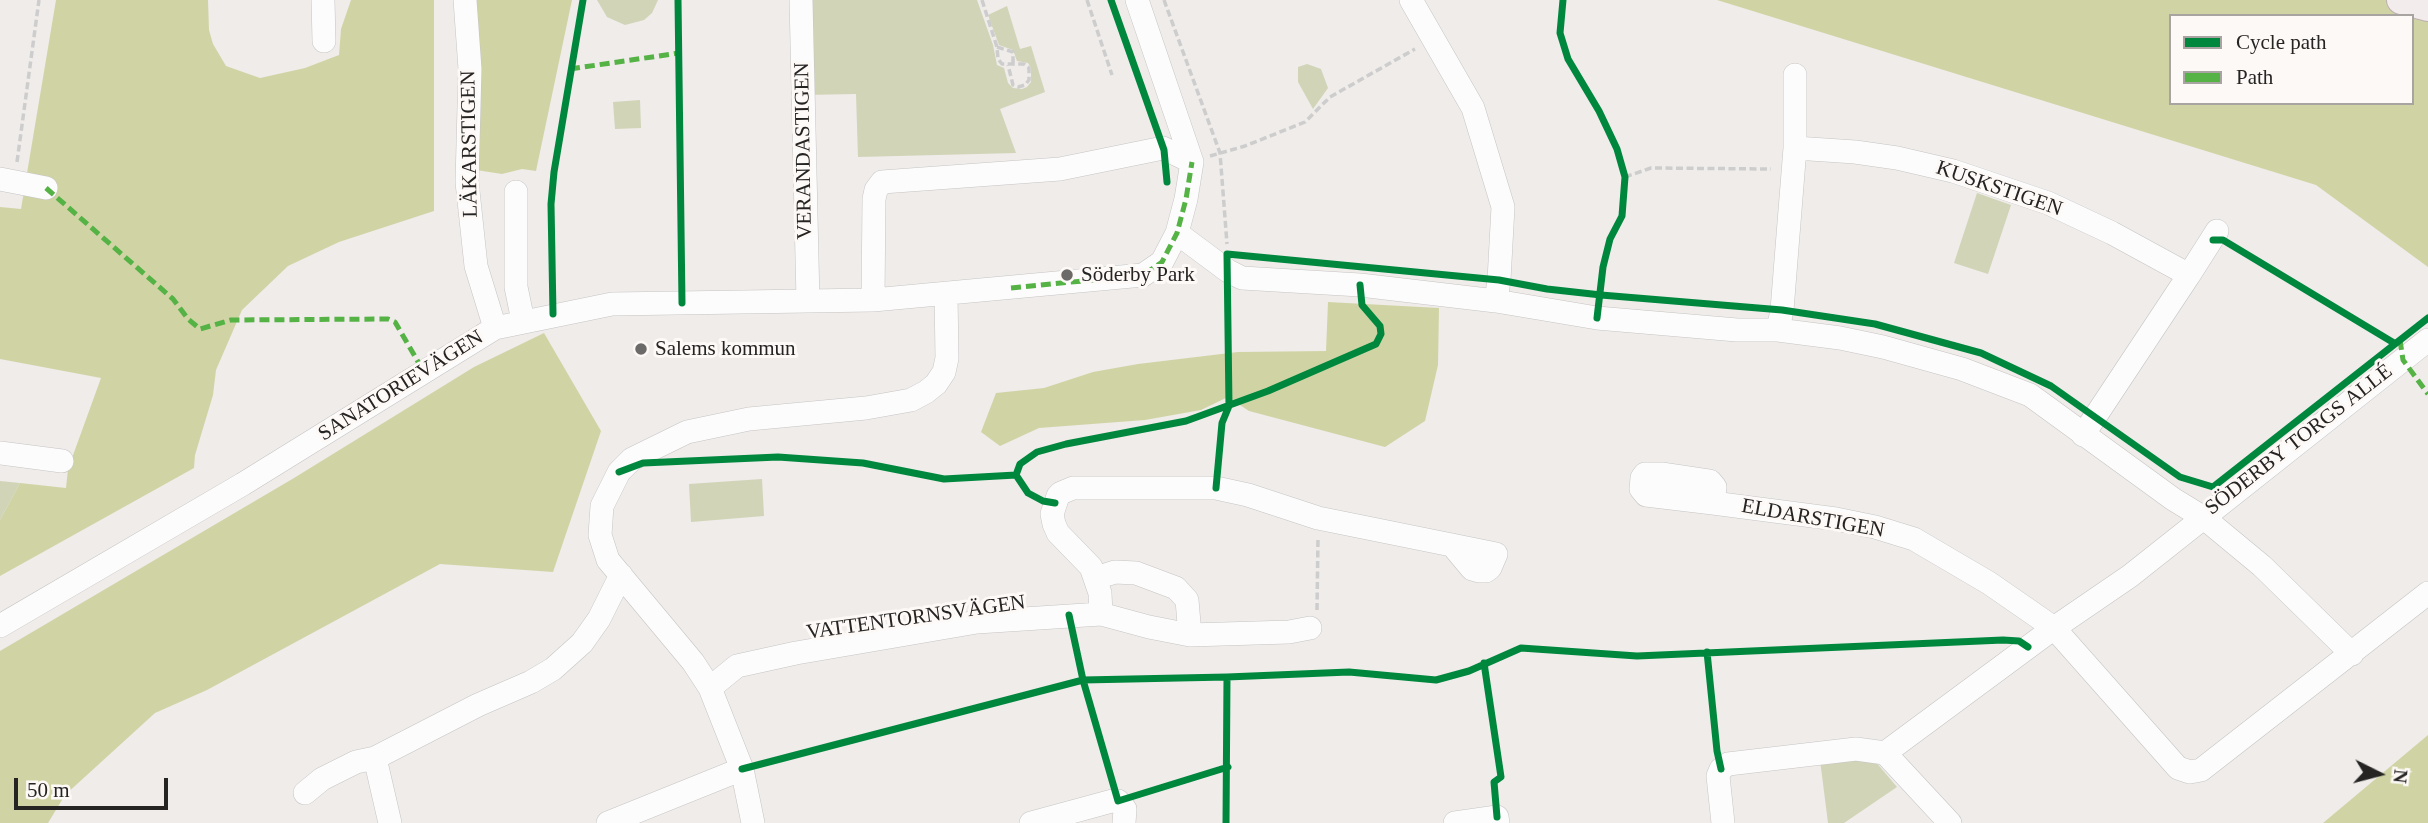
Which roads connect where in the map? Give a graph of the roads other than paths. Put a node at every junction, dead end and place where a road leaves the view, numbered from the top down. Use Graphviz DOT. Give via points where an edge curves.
graph roads {
  1 [pos="323,0"];
  2 [pos="465,0"];
  3 [pos="801,0"];
  4 [pos="1137,0"];
  5 [pos="1411,0"];
  6 [pos="2401,0"];
  7 [pos="2428,7"];
  8 [pos="324,41"];
  9 [pos="1795,75"];
  10 [pos="1794,159"];
  11 [pos="1192,162"];
  12 [pos="7,180"];
  13 [pos="46,188"];
  14 [pos="516,192"];
  15 [pos="2217,231"];
  16 [pos="1177,233"];
  17 [pos="2189,275"];
  18 [pos="946,294"];
  19 [pos="873,300"];
  20 [pos="808,301"];
  21 [pos="1496,301"];
  22 [pos="523,321"];
  23 [pos="495,328"];
  24 [pos="1779,330"];
  25 [pos="2428,340"];
  26 [pos="2083,435"];
  27 [pos="0,453"];
  28 [pos="62,461"];
  29 [pos="1713,503"];
  30 [pos="2204,518"];
  31 [pos="1452,545"];
  32 [pos="621,575"];
  33 [pos="1096,578"];
  34 [pos="2428,593"];
  35 [pos="1101,614"];
  36 [pos="0,626"];
  37 [pos="1310,628"];
  38 [pos="2054,628"];
  39 [pos="1190,635"];
  40 [pos="2352,654"];
  41 [pos="710,688"];
  42 [pos="1885,753"];
  43 [pos="375,758"];
  44 [pos="742,769"];
  45 [pos="305,793"];
  46 [pos="390,823"];
  47 [pos="608,823"];
  48 [pos="753,823"];
  49 [pos="1031,823"];
  50 [pos="1124,823"];
  51 [pos="1455,823"];
  52 [pos="1498,823"];
  53 [pos="1723,823"];
  54 [pos="1950,823"];
  1 -- 8 [label="street"];
  2 -- 23 [label="street, LÄKARSTIGEN" via="470,69 467,182 475,266"];
  3 -- 20 [label="street, VERANDASTIGEN"];
  4 -- 11 [label="street"];
  5 -- 21 [label="street" via="1473,108 1503,206"];
  6 -- 7 [label="main road"];
  9 -- 10 [label="street"];
  10 -- 17 [label="street, KUSKSTIGEN" via="1855,152 1953,171 2048,203"];
  10 -- 24 [label="street"];
  11 -- 16 [label="street"];
  11 -- 19 [label="street" via="1163,148 1060,169 883,183 874,199"];
  12 -- 13 [label="street"];
  14 -- 22 [label="street" via="516,287"];
  15 -- 17 [label="street"];
  16 -- 18 [label="street, SANATORIEVÄGEN" via="1162,262 1143,275"];
  16 -- 21 [label="street, SÖDERBY TORGS ALLÉ" via="1242,278 1360,285"];
  17 -- 26 [label="street"];
  18 -- 19 [label="street, SANATORIEVÄGEN"];
  18 -- 32 [label="street" via="947,358 940,378 911,400 749,419 687,432 632,459 619,472 602,506 604,550"];
  19 -- 20 [label="street, SANATORIEVÄGEN"];
  20 -- 22 [label="street, SANATORIEVÄGEN" via="612,304"];
  21 -- 24 [label="street, SÖDERBY TORGS ALLÉ" via="1597,318"];
  22 -- 23 [label="street, SANATORIEVÄGEN"];
  23 -- 36 [label="street, SANATORIEVÄGEN" via="243,484"];
  24 -- 26 [label="street, SÖDERBY TORGS ALLÉ" via="1883,347 1962,369 2030,395"];
  25 -- 30 [label="street, SÖDERBY TORGS ALLÉ"];
  26 -- 30 [label="street, SÖDERBY TORGS ALLÉ"];
  27 -- 28 [label="street"];
  29 -- 38 [label="street, ELDARSTIGEN" via="1836,519 1914,539 1998,588"];
  30 -- 38 [label="street"];
  30 -- 40 [label="street" via="2262,566"];
  31 -- 33 [label="street" via="1318,518 1216,488 1073,488 1058,496 1052,513 1054,524"];
  32 -- 41 [label="street"];
  32 -- 43 [label="street" via="599,619 553,669"];
  33 -- 35 [label="street"];
  33 -- 39 [label="street" via="1115,572 1136,573 1176,588 1187,600"];
  34 -- 40 [label="street"];
  35 -- 39 [label="street, VATTENTORNSVÄGEN"];
  35 -- 41 [label="street, VATTENTORNSVÄGEN" via="977,622 796,653 737,666"];
  37 -- 39 [label="street, VATTENTORNSVÄGEN"];
  38 -- 40 [label="street, ELDARSTIGEN" via="2178,768 2190,772 2201,770"];
  38 -- 42 [label="street"];
  41 -- 44 [label="street"];
  42 -- 53 [label="street" via="1856,749 1728,764 1718,781"];
  42 -- 54 [label="street"];
  43 -- 45 [label="street" via="356,762"];
  43 -- 46 [label="street"];
  44 -- 47 [label="street"];
  44 -- 48 [label="street"];
  49 -- 50 [label="street" via="1118,801 1125,809"];
  51 -- 52 [label="street" via="1497,817"];
}
